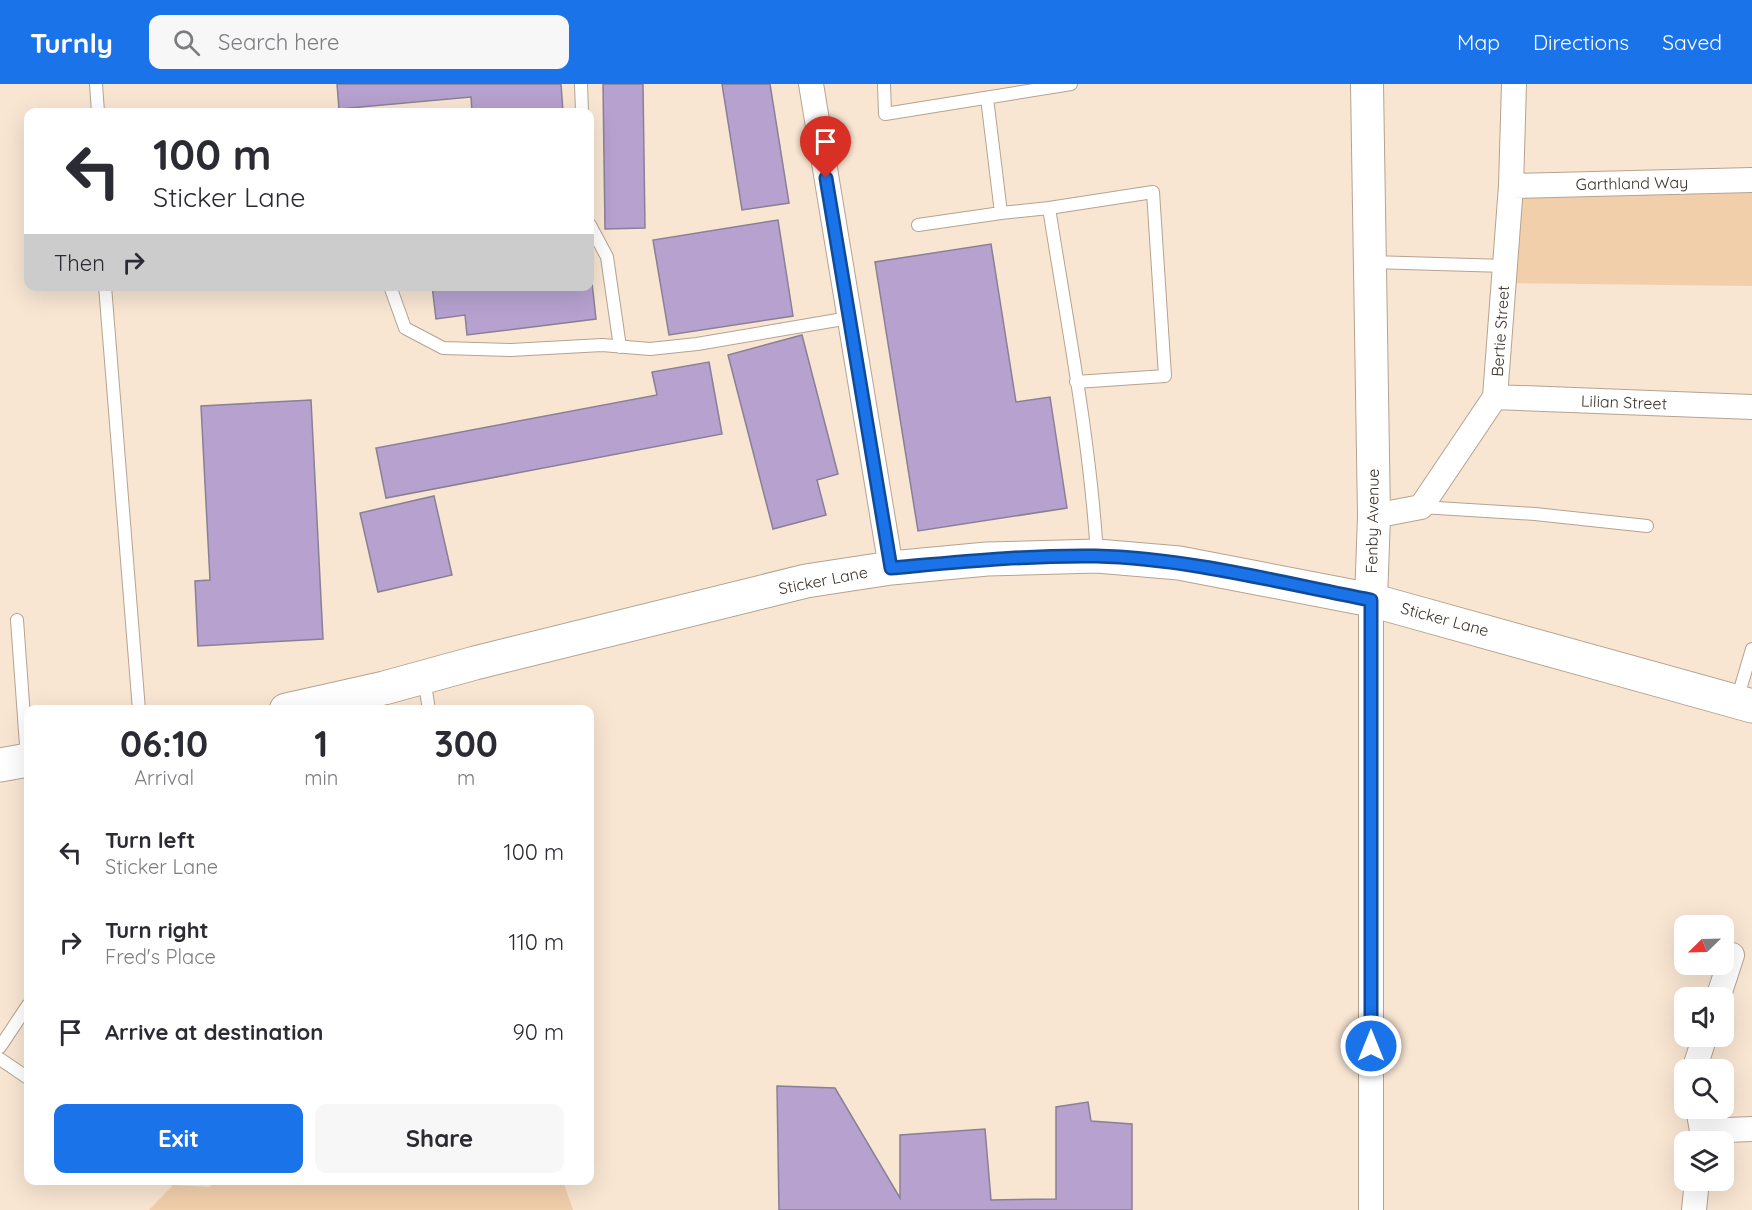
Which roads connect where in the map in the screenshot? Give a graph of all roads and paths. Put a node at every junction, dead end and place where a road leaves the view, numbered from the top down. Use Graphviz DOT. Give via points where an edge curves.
graph roads {
  1 [pos="96,84"];
  2 [pos="581,84"];
  3 [pos="811,84"];
  4 [pos="884,84"];
  5 [pos="1071,84"];
  6 [pos="1367,84"];
  7 [pos="1514,84"];
  8 [pos="987,98"];
  9 [pos="98,108"];
  10 [pos="582,108"];
  11 [pos="1752,180"];
  12 [pos="1511,186"];
  13 [pos="1049,208"];
  14 [pos="1001,213"];
  15 [pos="918,225"];
  16 [pos="594,233"];
  17 [pos="1370,262"];
  18 [pos="1505,266"];
  19 [pos="105,291"];
  20 [pos="392,291"];
  21 [pos="849,318"];
  22 [pos="620,347"];
  23 [pos="1076,382"];
  24 [pos="1495,397"];
  25 [pos="1752,407"];
  26 [pos="1421,507"];
  27 [pos="1374,516"];
  28 [pos="1647,526"];
  29 [pos="1097,556"];
  30 [pos="891,568"];
  31 [pos="1371,600"];
  32 [pos="17,620"];
  33 [pos="1752,650"];
  34 [pos="424,677"];
  35 [pos="1744,703"];
  36 [pos="139,705"];
  37 [pos="315,705"];
  38 [pos="428,705"];
  39 [pos="19,761"];
  40 [pos="24,1011"];
  41 [pos="0,1047"];
  42 [pos="0,1059"];
  43 [pos="24,1075"];
  44 [pos="1700,1127"];
  45 [pos="1752,1130"];
  46 [pos="1696,1191"];
  47 [pos="1371,1210"];
  48 [pos="1694,1210"];
  1 -- 9 [label="lane"];
  2 -- 10 [label="lane"];
  3 -- 21 [label="street"];
  4 -- 8 [label="lane" via="885,114"];
  5 -- 8 [label="lane"];
  6 -- 17 [label="street, Fenby Avenue"];
  7 -- 12 [label="street, Bertie Street"];
  8 -- 14 [label="lane"];
  11 -- 12 [label="street, Garthland Way"];
  12 -- 18 [label="street, Bertie Street"];
  13 -- 14 [label="lane"];
  13 -- 23 [label="lane"];
  13 -- 23 [label="lane" via="1153,192 1165,376"];
  14 -- 15 [label="lane"];
  16 -- 22 [label="lane" via="607,257"];
  17 -- 18 [label="lane"];
  17 -- 27 [label="street, Fenby Avenue"];
  18 -- 24 [label="street, Bertie Street"];
  19 -- 36 [label="lane"];
  20 -- 22 [label="lane" via="405,328 443,348"];
  21 -- 22 [label="lane" via="697,344 650,349"];
  21 -- 30 [label="street"];
  23 -- 29 [label="lane" via="1094,493"];
  24 -- 25 [label="street, Lilian Street"];
  24 -- 26 [label="street, Bertie Street"];
  26 -- 27 [label="street"];
  26 -- 28 [label="lane"];
  27 -- 31 [label="street, Fenby Avenue"];
  29 -- 30 [label="highway, Sticker Lane" via="987,559"];
  29 -- 31 [label="highway, Sticker Lane" via="1179,563"];
  30 -- 34 [label="highway, Sticker Lane" via="806,581"];
  31 -- 35 [label="highway, Sticker Lane"];
  31 -- 47 [label="street, Fenby Avenue"];
  32 -- 39 [label="lane"];
  33 -- 35 [label="lane"];
  34 -- 37 [label="highway, Sticker Lane" via="386,693"];
  34 -- 38 [label="lane"];
  40 -- 41 [label="lane"];
  42 -- 43 [label="lane"];
  44 -- 45 [label="street"];
  46 -- 48 [label="street"];
}
